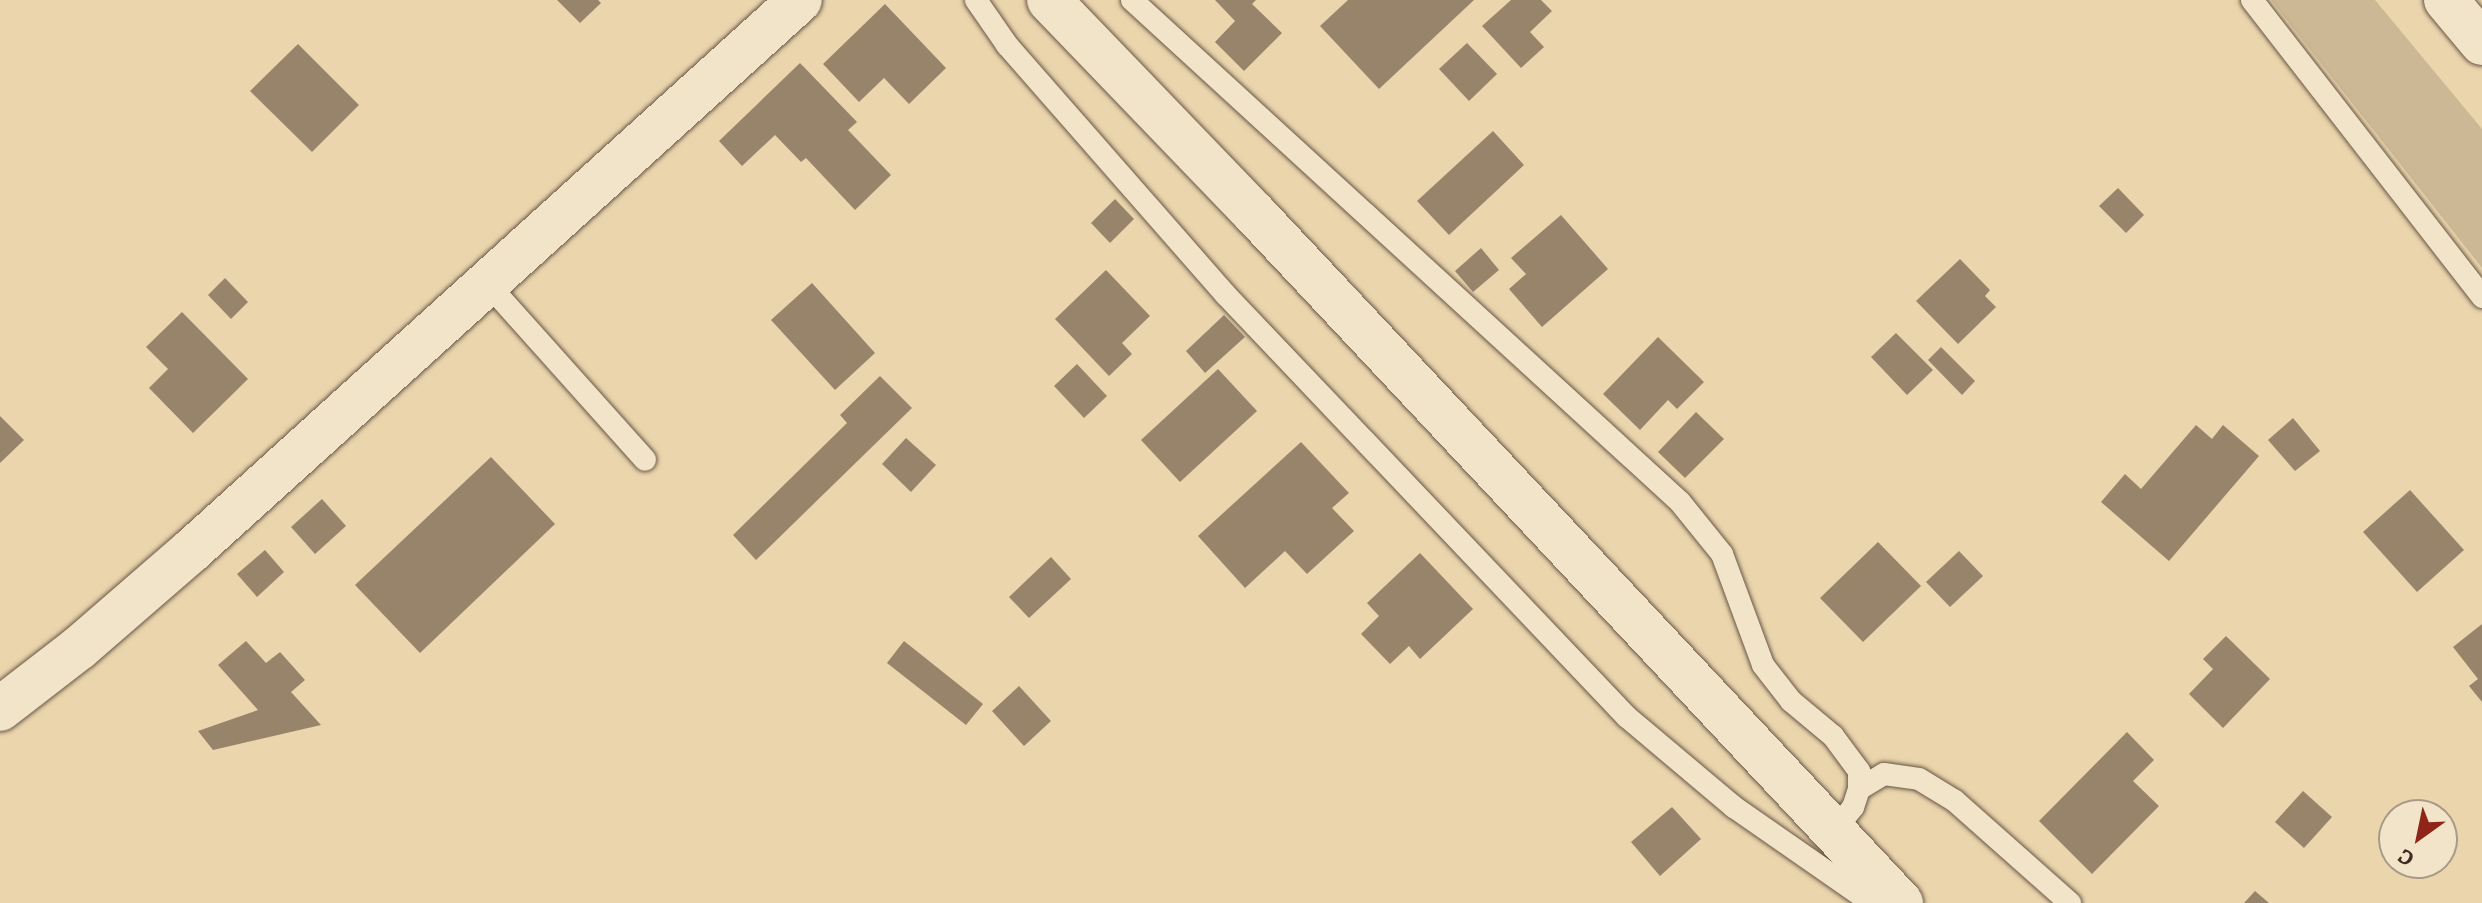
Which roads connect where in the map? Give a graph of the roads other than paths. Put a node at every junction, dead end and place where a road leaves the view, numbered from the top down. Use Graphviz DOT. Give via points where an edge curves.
graph roads {
  1 [pos="800,0"];
  2 [pos="976,0"];
  3 [pos="1049,0"];
  4 [pos="1132,0"];
  5 [pos="2252,0"];
  6 [pos="2446,0"];
  7 [pos="2482,43"];
  8 [pos="487,283"];
  9 [pos="2482,297"];
  10 [pos="645,460"];
  11 [pos="0,709"];
  12 [pos="1859,789"];
  13 [pos="1834,831"];
  14 [pos="1872,903"];
  15 [pos="1901,903"];
  16 [pos="2070,903"];
  1 -- 8 [label="street"];
  2 -- 14 [label="lane" via="1007,45 1225,294 1627,717 1734,807"];
  3 -- 13 [label="street"];
  4 -- 12 [label="lane" via="1680,502 1722,554 1763,665 1791,701 1833,736 1859,771"];
  5 -- 9 [label="lane"];
  6 -- 7 [label="street"];
  8 -- 10 [label="lane"];
  8 -- 11 [label="street" via="169,570"];
  12 -- 13 [label="lane" via="1853,807"];
  12 -- 16 [label="lane" via="1884,774 1919,779 1955,801"];
  13 -- 15 [label="street"];
}
